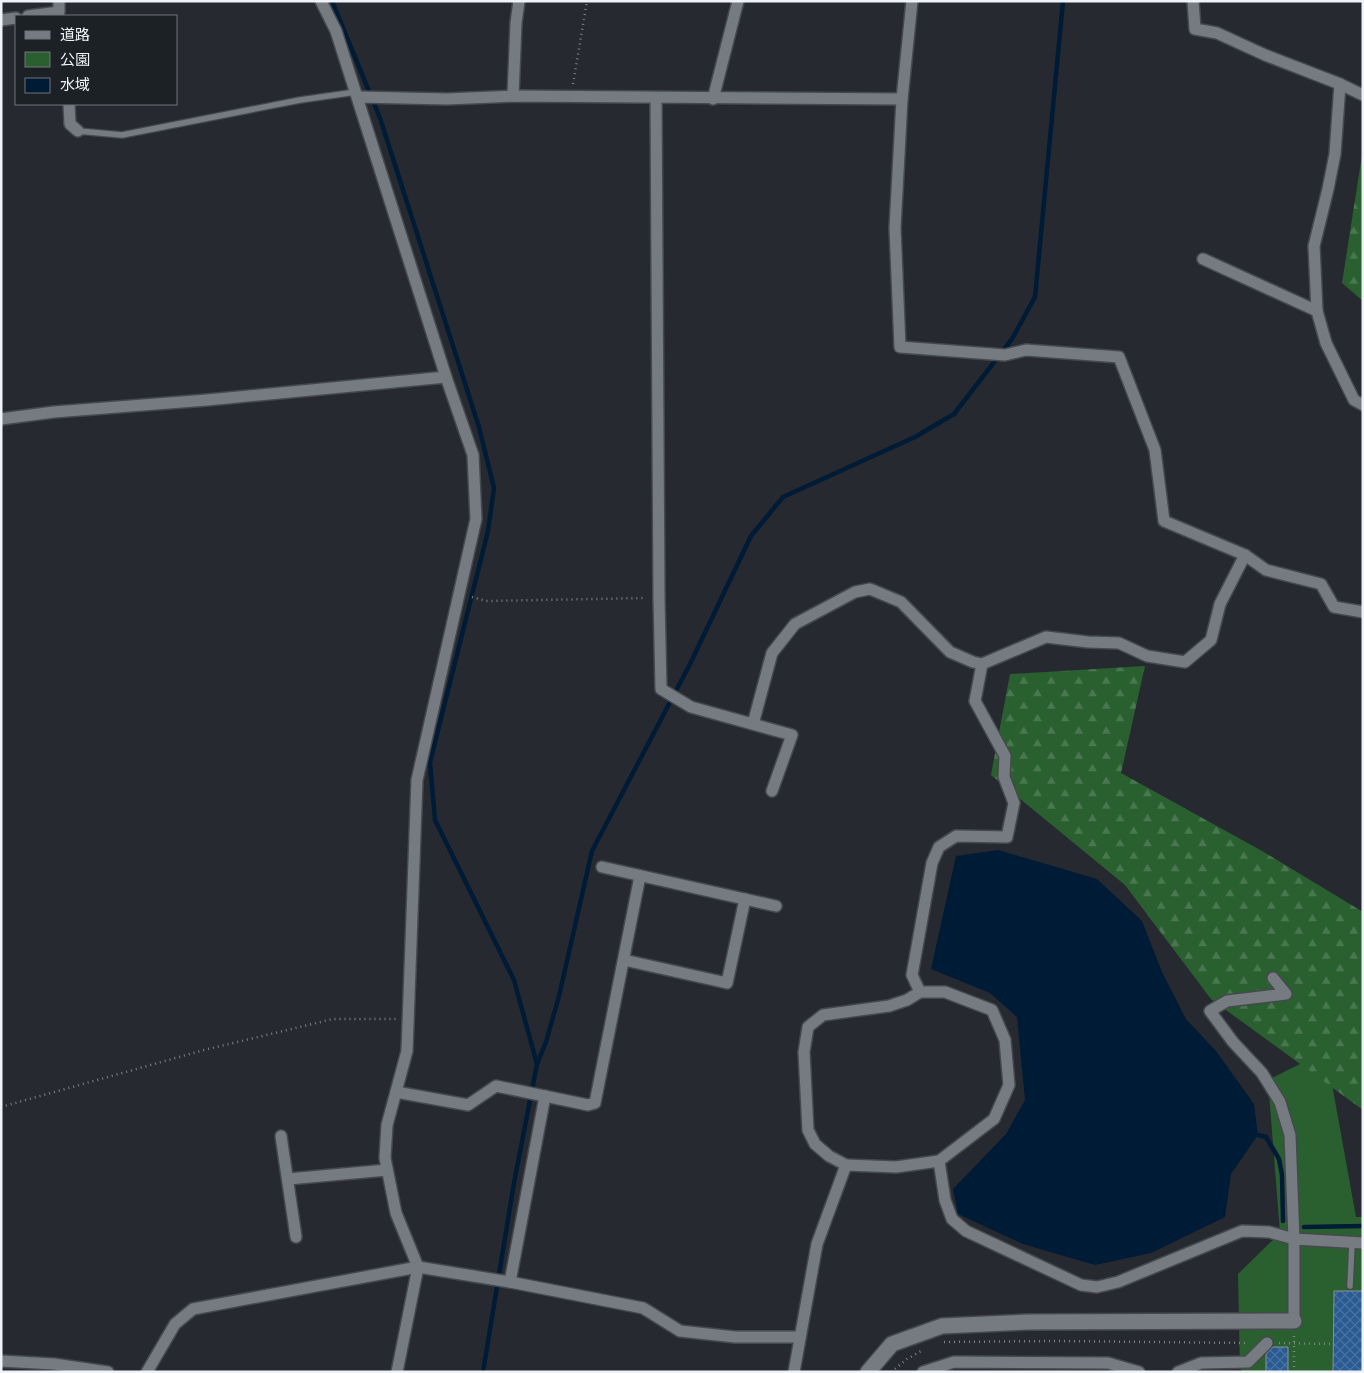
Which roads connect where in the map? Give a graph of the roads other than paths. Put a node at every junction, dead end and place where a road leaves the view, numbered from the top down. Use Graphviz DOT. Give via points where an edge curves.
graph roads {
  1 [pos="321,1"];
  2 [pos="519,1"];
  3 [pos="738,1"];
  4 [pos="912,1"];
  5 [pos="1193,1"];
  6 [pos="59,8"];
  7 [pos="36,15"];
  8 [pos="15,18"];
  9 [pos="1,20"];
  10 [pos="1340,84"];
  11 [pos="357,94"];
  12 [pos="1363,95"];
  13 [pos="513,96"];
  14 [pos="656,98"];
  15 [pos="714,98"];
  16 [pos="902,99"];
  17 [pos="68,105"];
  18 [pos="78,131"];
  19 [pos="1203,259"];
  20 [pos="1317,311"];
  21 [pos="446,377"];
  22 [pos="1363,405"];
  23 [pos="1,419"];
  24 [pos="1244,555"];
  25 [pos="1363,612"];
  26 [pos="982,664"];
  27 [pos="753,724"];
  28 [pos="772,791"];
  29 [pos="602,868"];
  30 [pos="640,876"];
  31 [pos="745,899"];
  32 [pos="776,906"];
  33 [pos="624,960"];
  34 [pos="1273,978"];
  35 [pos="920,992"];
  36 [pos="396,1092"];
  37 [pos="545,1096"];
  38 [pos="281,1136"];
  39 [pos="939,1161"];
  40 [pos="846,1166"];
  41 [pos="387,1170"];
  42 [pos="288,1180"];
  43 [pos="296,1237"];
  44 [pos="1294,1239"];
  45 [pos="1358,1243"];
  46 [pos="418,1267"];
  47 [pos="510,1282"];
  48 [pos="1350,1286"];
  49 [pos="1294,1321"];
  50 [pos="800,1337"];
  51 [pos="1267,1343"];
  52 [pos="1,1361"];
  53 [pos="108,1372"];
  54 [pos="147,1372"];
  55 [pos="397,1372"];
  56 [pos="794,1372"];
  57 [pos="868,1372"];
  58 [pos="923,1372"];
  59 [pos="1139,1372"];
  60 [pos="1178,1372"];
  1 -- 11 [label="street" via="336,31"];
  2 -- 13 [label="street"];
  3 -- 15 [label="street"];
  4 -- 16 [label="street"];
  5 -- 10 [label="street" via="1195,29 1217,33"];
  6 -- 7 [label="street" via="59,12"];
  8 -- 9 [label="street"];
  10 -- 12 [label="street"];
  10 -- 20 [label="street" via="1335,154 1314,246"];
  11 -- 13 [label="street" via="447,99"];
  11 -- 18 [label="lane" via="300,100 122,135"];
  11 -- 21 [label="street"];
  13 -- 14 [label="street"];
  14 -- 15 [label="street"];
  14 -- 27 [label="street" via="661,689 691,707"];
  15 -- 16 [label="street"];
  16 -- 24 [label="street" via="895,228 900,347 1006,355 1026,350 1119,357 1155,450 1164,521"];
  17 -- 18 [label="street" via="70,124"];
  19 -- 20 [label="street"];
  20 -- 22 [label="street" via="1326,344 1354,400"];
  21 -- 23 [label="street"];
  21 -- 36 [label="street" via="473,455 476,518 417,780 407,1051"];
  24 -- 25 [label="street" via="1266,570 1321,584 1334,608"];
  24 -- 26 [label="street" via="1220,604 1211,640 1185,662 1147,656 1119,643 1046,637"];
  26 -- 27 [label="street" via="950,652 901,602 870,589 855,592 795,624 772,653"];
  26 -- 35 [label="street" via="975,701 1005,756 1004,777 1014,804 1007,837 956,836 939,847 932,862 912,975"];
  27 -- 28 [label="street" via="792,735"];
  29 -- 30 [label="street"];
  30 -- 31 [label="street"];
  30 -- 33 [label="street"];
  31 -- 32 [label="street"];
  31 -- 33 [label="street" via="727,983"];
  33 -- 37 [label="street" via="595,1103 588,1105"];
  34 -- 44 [label="street" via="1286,994 1227,1001 1210,1011 1262,1073 1280,1102 1290,1135"];
  35 -- 39 [label="street" via="946,992 992,1010 1004,1040 1009,1085 994,1119"];
  35 -- 40 [label="street" via="889,1006 823,1015 808,1027 804,1052 808,1130 815,1144"];
  36 -- 37 [label="street" via="468,1105 496,1086"];
  36 -- 41 [label="street" via="387,1125"];
  37 -- 47 [label="street"];
  38 -- 42 [label="street"];
  39 -- 40 [label="street" via="896,1167"];
  39 -- 44 [label="street" via="945,1200 952,1219 966,1231 1081,1285 1097,1287 1118,1282 1242,1231 1269,1232"];
  40 -- 50 [label="street" via="817,1244"];
  41 -- 42 [label="street"];
  41 -- 46 [label="street" via="396,1213"];
  42 -- 43 [label="street"];
  44 -- 45 [label="street"];
  44 -- 49 [label="street"];
  45 -- 48 [label="lane"];
  46 -- 47 [label="street"];
  46 -- 54 [label="street" via="192,1309 175,1324"];
  46 -- 55 [label="street"];
  47 -- 50 [label="street" via="643,1308 680,1331 735,1337"];
  49 -- 57 [label="street" via="1028,1322 942,1326 892,1344"];
  50 -- 56 [label="street"];
  51 -- 60 [label="street" via="1248,1362 1201,1363"];
  52 -- 53 [label="street"];
  58 -- 59 [label="street" via="954,1362 1102,1363"];
}
